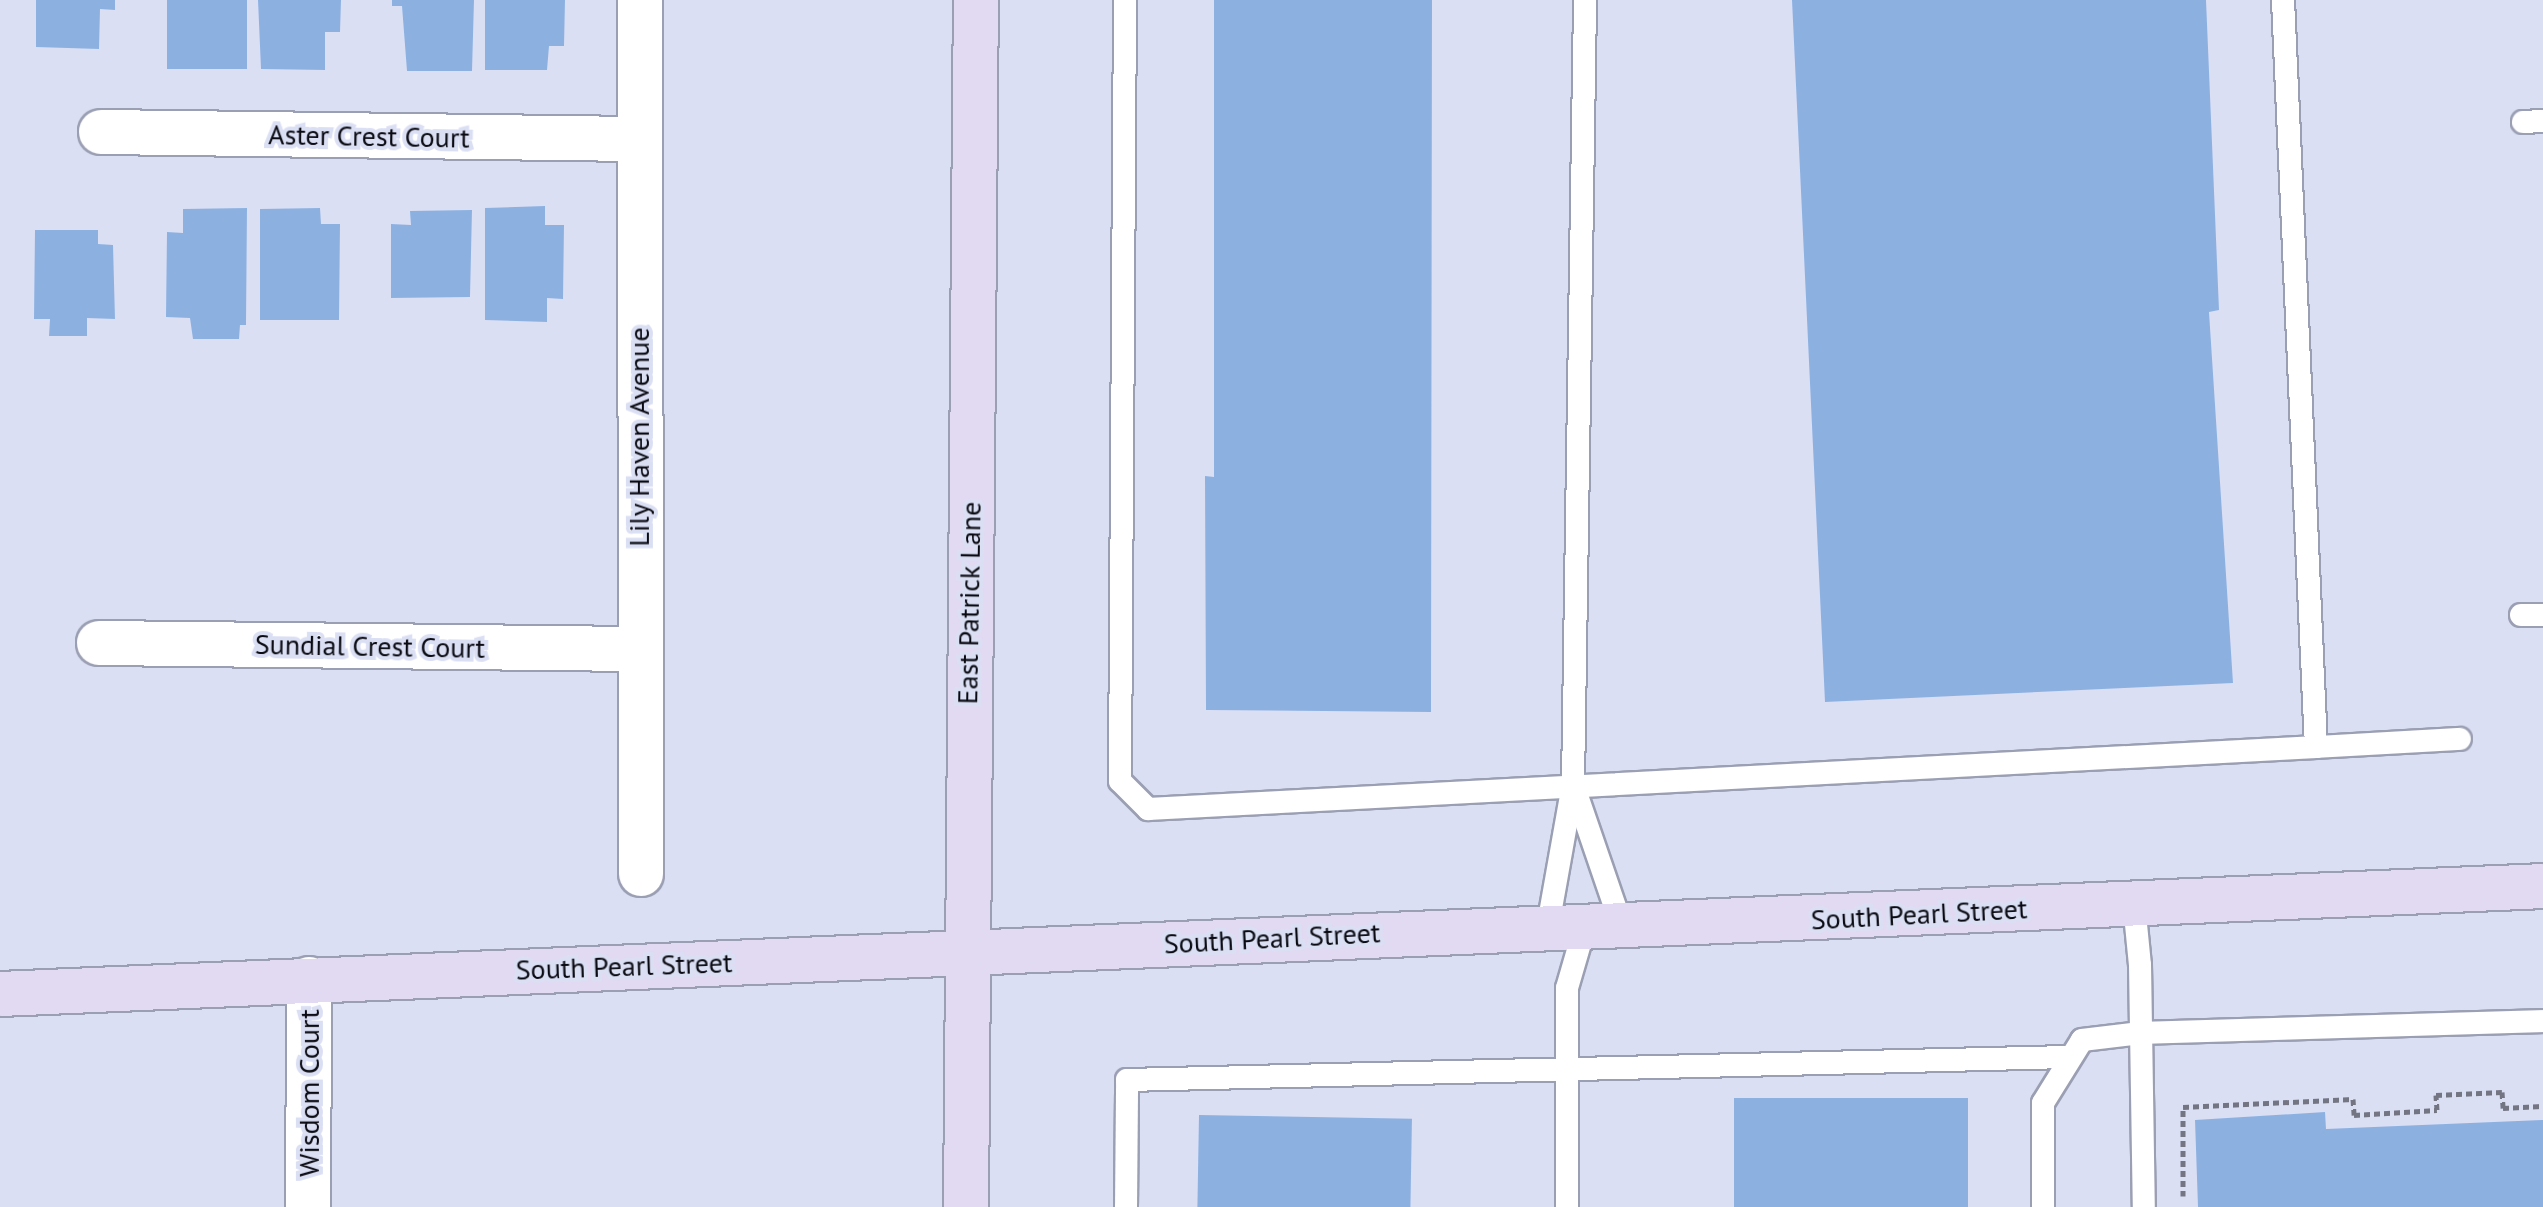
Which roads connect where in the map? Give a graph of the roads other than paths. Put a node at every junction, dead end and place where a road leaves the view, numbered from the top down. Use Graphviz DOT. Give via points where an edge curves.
graph roads {
  1 [pos="640,0"];
  2 [pos="976,0"];
  3 [pos="1125,0"];
  4 [pos="1585,0"];
  5 [pos="2283,0"];
  6 [pos="101,132"];
  7 [pos="638,139"];
  8 [pos="99,643"];
  9 [pos="640,649"];
  10 [pos="2460,739"];
  11 [pos="2316,747"];
  12 [pos="1573,784"];
  13 [pos="641,874"];
  14 [pos="2543,886"];
  15 [pos="2134,904"];
  16 [pos="1585,926"];
  17 [pos="965,952"];
  18 [pos="309,979"];
  19 [pos="0,994"];
  20 [pos="2543,1021"];
  21 [pos="2141,1033"];
  22 [pos="2069,1057"];
  23 [pos="1567,1069"];
  24 [pos="308,1207"];
  25 [pos="966,1207"];
  26 [pos="1126,1207"];
  27 [pos="1567,1207"];
  28 [pos="2043,1207"];
  29 [pos="2144,1207"];
  1 -- 7 [label="street, Lily Haven Avenue"];
  2 -- 17 [label="street, East Patrick Lane"];
  3 -- 12 [label="lane" via="1120,781 1148,809"];
  4 -- 12 [label="lane"];
  5 -- 11 [label="lane"];
  6 -- 7 [label="street, Aster Crest Court"];
  7 -- 9 [label="street, Lily Haven Avenue"];
  8 -- 9 [label="street, Sundial Crest Court"];
  9 -- 13 [label="street, Lily Haven Avenue"];
  10 -- 11 [label="lane"];
  11 -- 12 [label="lane"];
  12 -- 16 [label="lane"];
  12 -- 16 [label="lane"];
  14 -- 15 [label="street, South Pearl Street"];
  15 -- 16 [label="street, South Pearl Street"];
  15 -- 21 [label="lane"];
  16 -- 17 [label="street, South Pearl Street"];
  16 -- 23 [label="lane" via="1567,988"];
  17 -- 18 [label="street, South Pearl Street"];
  17 -- 25 [label="street, East Patrick Lane"];
  18 -- 19 [label="street, South Pearl Street"];
  18 -- 24 [label="street, Wisdom Court"];
  20 -- 21 [label="lane"];
  21 -- 22 [label="lane" via="2082,1040"];
  21 -- 29 [label="lane"];
  22 -- 23 [label="lane"];
  22 -- 28 [label="lane" via="2043,1103"];
  23 -- 26 [label="lane" via="1127,1080"];
  23 -- 27 [label="lane"];
}
